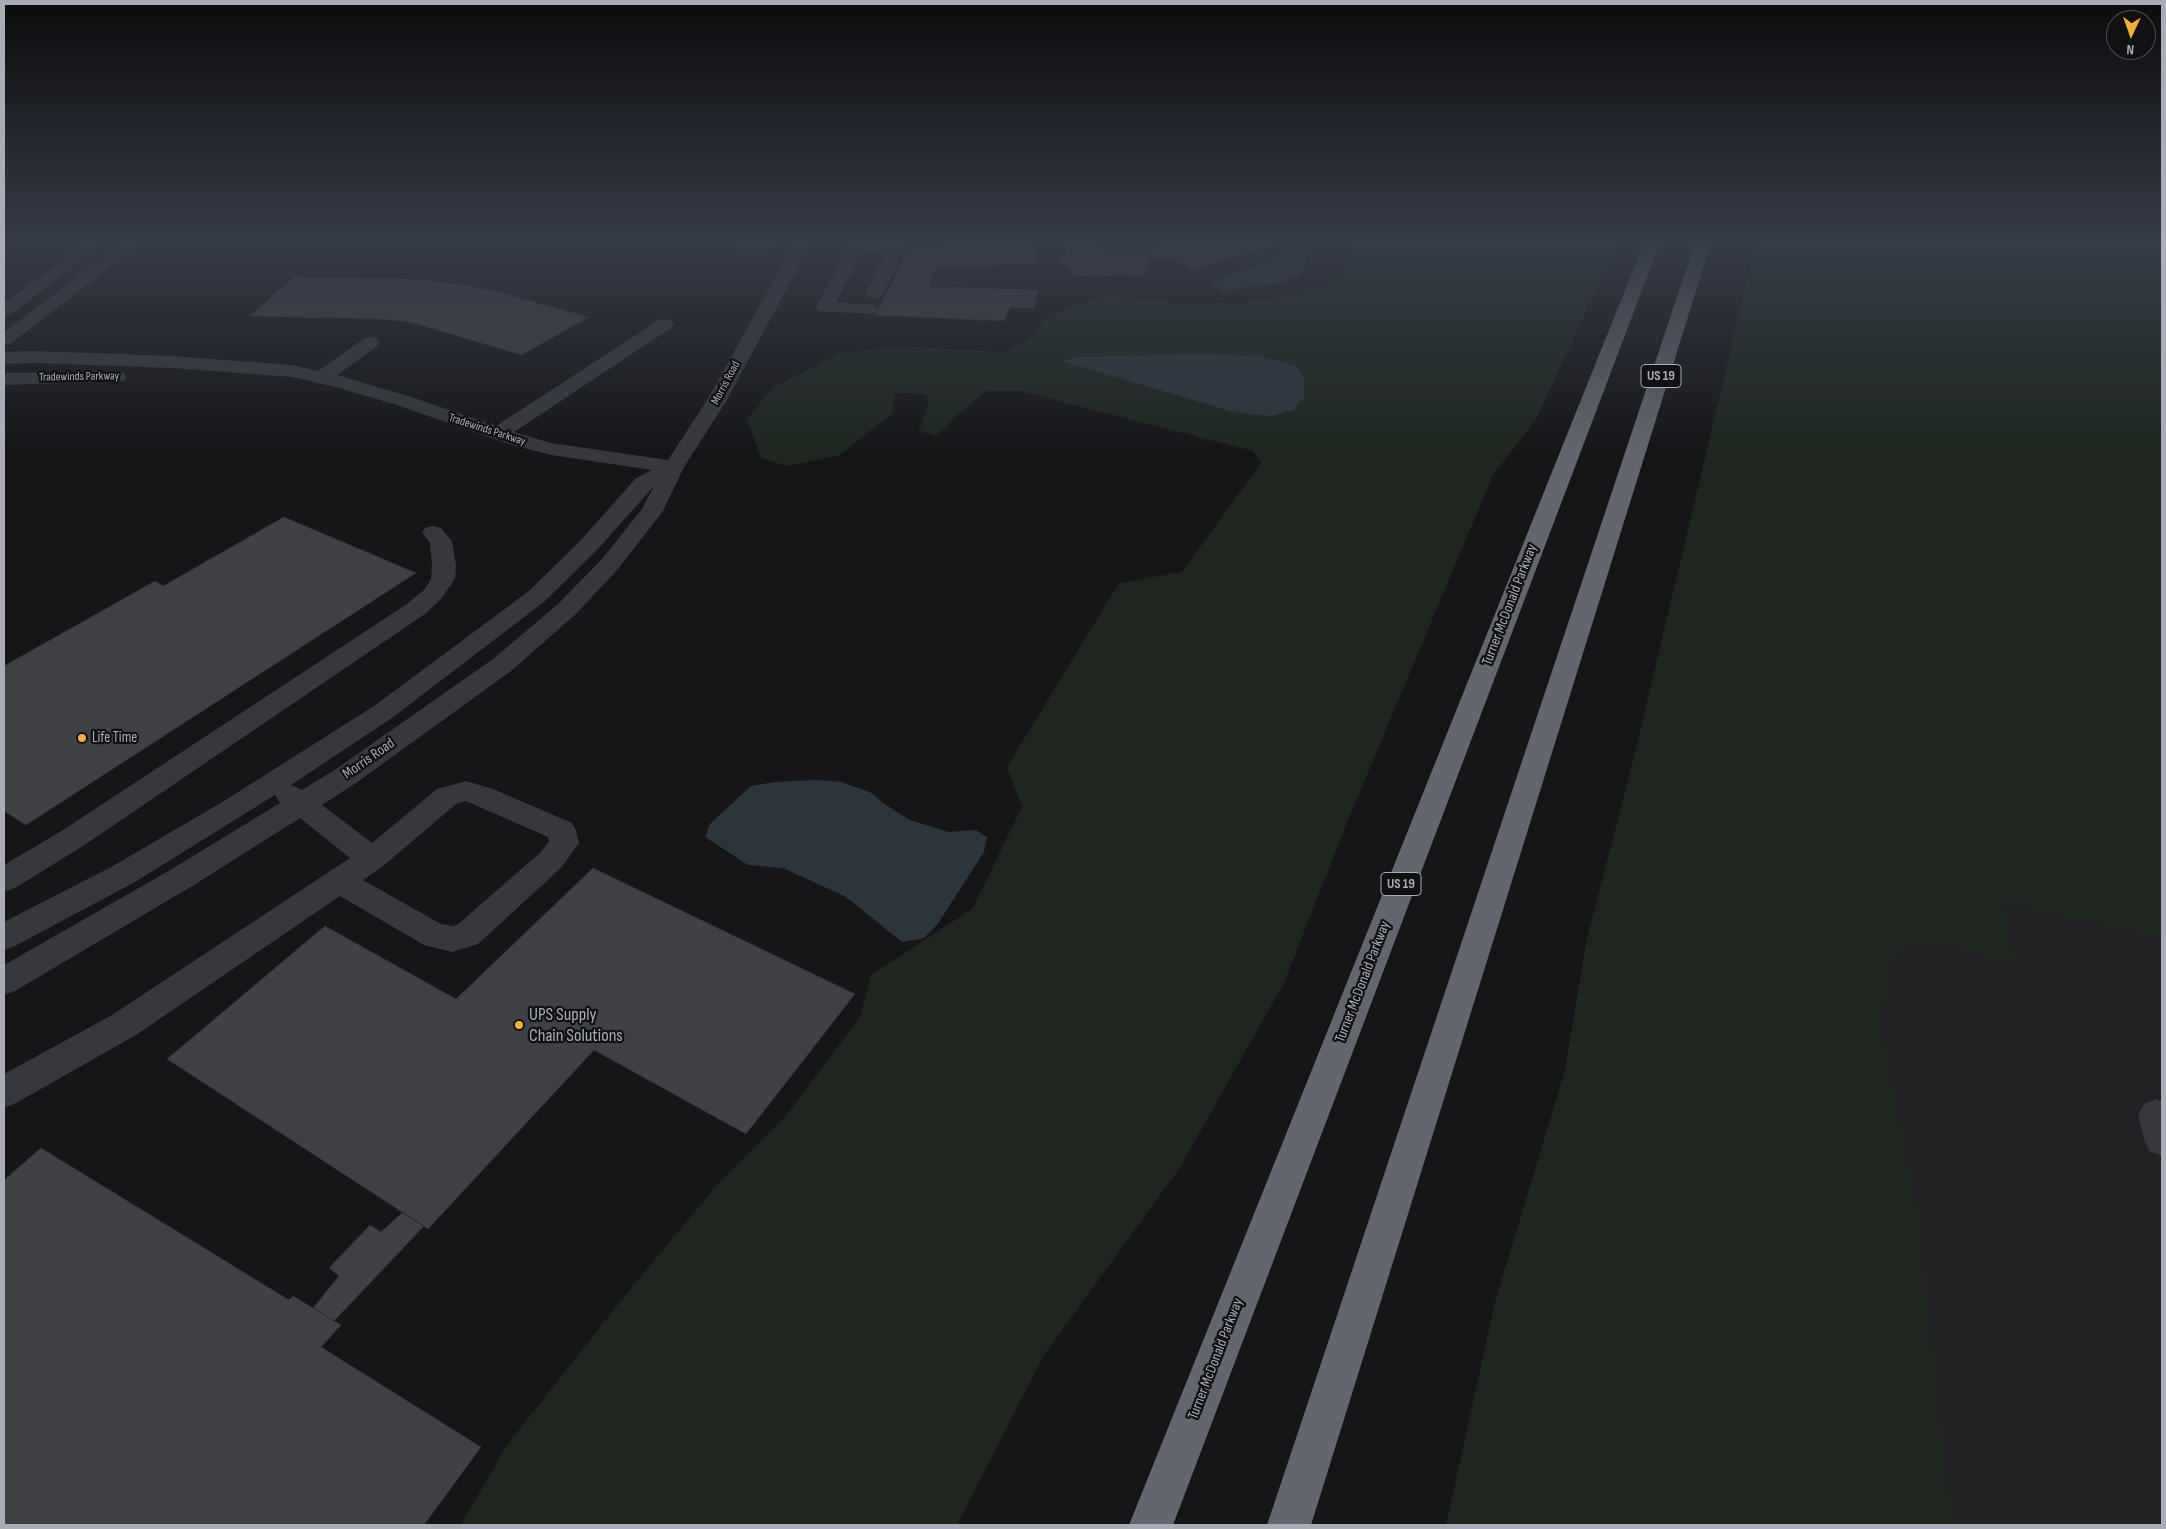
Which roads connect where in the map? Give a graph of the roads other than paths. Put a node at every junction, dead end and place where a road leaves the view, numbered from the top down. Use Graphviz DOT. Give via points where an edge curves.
graph roads {
  1 [pos="38,314"];
  2 [pos="764,314"];
  3 [pos="1624,314"];
  4 [pos="1680,314"];
  5 [pos="665,324"];
  6 [pos="4,340"];
  7 [pos="371,342"];
  8 [pos="4,358"];
  9 [pos="4,371"];
  10 [pos="214,373"];
  11 [pos="313,376"];
  12 [pos="4,379"];
  13 [pos="498,434"];
  14 [pos="674,468"];
  15 [pos="433,534"];
  16 [pos="273,782"];
  17 [pos="302,803"];
  18 [pos="372,859"];
  19 [pos="4,880"];
  20 [pos="339,881"];
  21 [pos="4,937"];
  22 [pos="4,981"];
  23 [pos="4,1092"];
  24 [pos="2162,1116"];
  25 [pos="2162,1139"];
  26 [pos="1151,1525"];
  27 [pos="1289,1525"];
  1 -- 6 [label="street"];
  2 -- 14 [label="street, Morris Road" via="717,400"];
  3 -- 26 [label="highway, Turner McDonald Parkway / US 19"];
  4 -- 27 [label="highway, US 19"];
  5 -- 13 [label="street"];
  7 -- 11 [label="street"];
  8 -- 11 [label="street, Tradewinds Parkway" via="182,362 250,366"];
  9 -- 10 [label="street, Tradewinds Parkway"];
  10 -- 11 [label="street, Tradewinds Parkway"];
  10 -- 12 [label="street, Tradewinds Parkway"];
  11 -- 13 [label="street, Tradewinds Parkway" via="401,400"];
  13 -- 14 [label="street, Tradewinds Parkway" via="551,449"];
  14 -- 16 [label="street, Morris Road" via="644,483 590,544 537,596 383,712"];
  14 -- 17 [label="street, Morris Road" via="652,511 610,564 567,609 502,665 346,776"];
  15 -- 19 [label="street" via="440,542 443,579 433,594 416,609 73,838"];
  16 -- 17 [label="street"];
  16 -- 21 [label="street, Morris Road" via="124,874"];
  17 -- 18 [label="street"];
  17 -- 22 [label="street, Morris Road" via="183,877"];
  18 -- 20 [label="street"];
  18 -- 20 [label="street" via="447,796 466,791 562,831 564,844 551,860 467,936 452,939 435,936"];
  20 -- 23 [label="street" via="124,1025"];
  24 -- 25 [label="street" via="2156,1115"];
}
